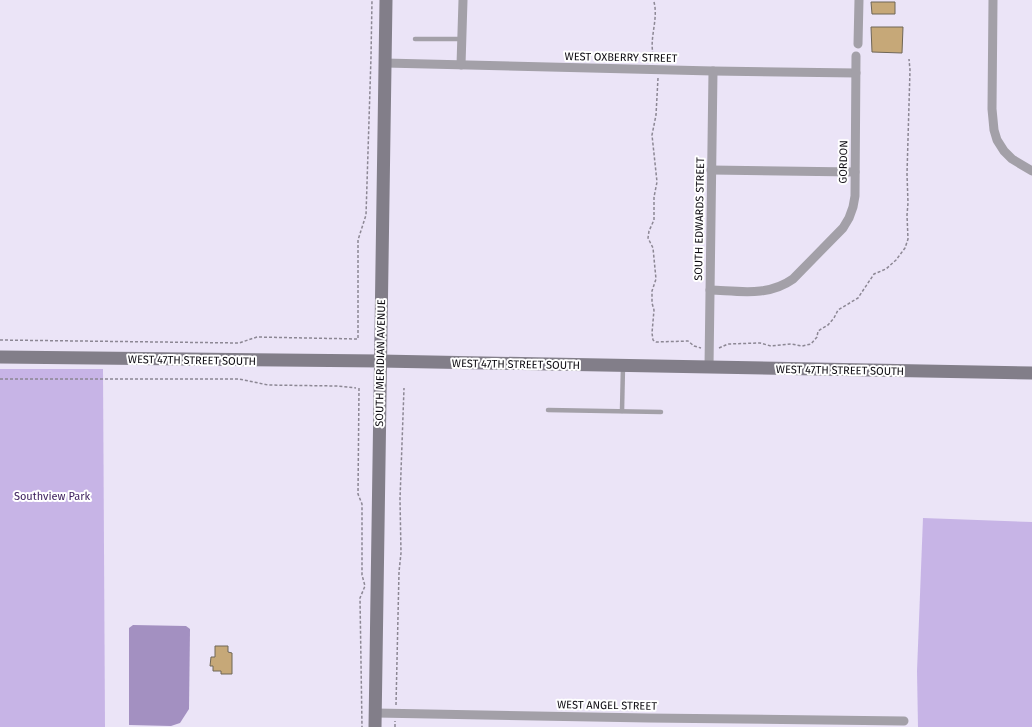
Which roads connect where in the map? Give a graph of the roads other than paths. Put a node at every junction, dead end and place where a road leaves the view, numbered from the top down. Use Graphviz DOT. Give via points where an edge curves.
graph roads {
  1 [pos="386,0"];
  2 [pos="463,0"];
  3 [pos="859,0"];
  4 [pos="993,0"];
  5 [pos="415,39"];
  6 [pos="462,39"];
  7 [pos="858,44"];
  8 [pos="856,56"];
  9 [pos="385,63"];
  10 [pos="461,65"];
  11 [pos="713,71"];
  12 [pos="856,73"];
  13 [pos="711,170"];
  14 [pos="1032,171"];
  15 [pos="855,172"];
  16 [pos="710,290"];
  17 [pos="0,358"];
  18 [pos="380,361"];
  19 [pos="623,366"];
  20 [pos="709,367"];
  21 [pos="1032,373"];
  22 [pos="548,410"];
  23 [pos="622,411"];
  24 [pos="661,412"];
  25 [pos="376,713"];
  26 [pos="904,720"];
  27 [pos="715,723"];
  28 [pos="837,724"];
  29 [pos="375,727"];
  1 -- 9 [label="street, SOUTH MERIDIAN AVENUE"];
  2 -- 6 [label="street"];
  3 -- 7 [label="street"];
  4 -- 14 [label="street" via="994,130 1004,151"];
  5 -- 6 [label="lane"];
  6 -- 10 [label="street"];
  8 -- 12 [label="street, GORDON"];
  9 -- 10 [label="street, WEST OXBERRY STREET"];
  9 -- 18 [label="street, SOUTH MERIDIAN AVENUE"];
  10 -- 11 [label="street, WEST OXBERRY STREET"];
  11 -- 12 [label="street, WEST OXBERRY STREET"];
  11 -- 13 [label="street, SOUTH EDWARDS STREET"];
  12 -- 15 [label="street, GORDON"];
  13 -- 15 [label="street"];
  13 -- 16 [label="street, SOUTH EDWARDS STREET"];
  15 -- 16 [label="street, GORDON" via="855,196 843,228 793,279 775,289 765,291"];
  16 -- 20 [label="street, SOUTH EDWARDS STREET"];
  17 -- 18 [label="street, WEST 47TH STREET SOUTH"];
  18 -- 19 [label="street, WEST 47TH STREET SOUTH"];
  18 -- 25 [label="street, SOUTH MERIDIAN AVENUE"];
  19 -- 20 [label="street, WEST 47TH STREET SOUTH"];
  19 -- 23 [label="lane"];
  20 -- 21 [label="street, WEST 47TH STREET SOUTH"];
  22 -- 23 [label="lane"];
  23 -- 24 [label="lane"];
  25 -- 27 [label="street, WEST ANGEL STREET"];
  25 -- 29 [label="street, SOUTH MERIDIAN AVENUE"];
  26 -- 28 [label="street, WEST ANGEL STREET"];
  27 -- 28 [label="street, WEST ANGEL STREET"];
}
